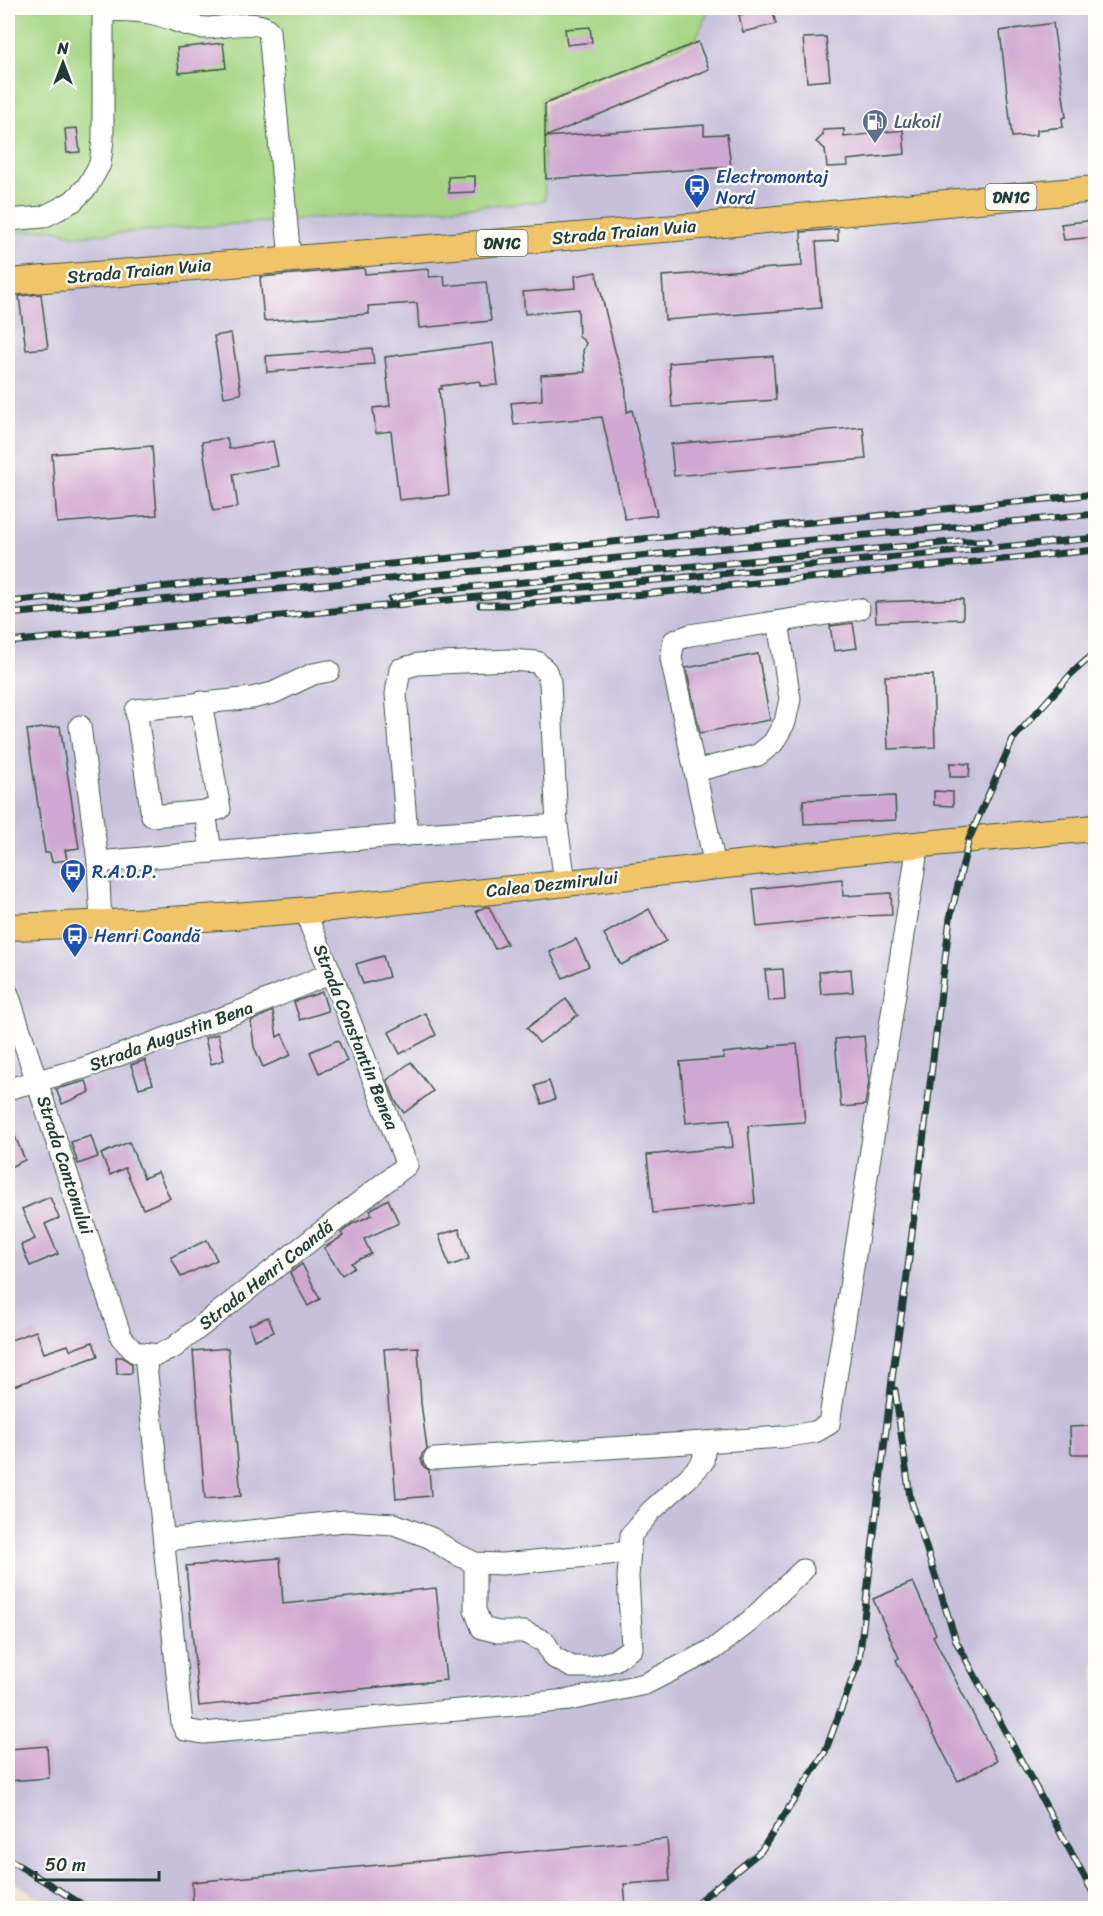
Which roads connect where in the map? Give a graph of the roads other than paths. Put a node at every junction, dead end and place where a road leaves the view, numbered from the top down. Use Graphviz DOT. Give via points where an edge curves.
graph roads {
  1 [pos="103,9"];
  2 [pos="1095,189"];
  3 [pos="8,220"];
  4 [pos="290,259"];
  5 [pos="8,282"];
  6 [pos="859,609"];
  7 [pos="778,622"];
  8 [pos="329,671"];
  9 [pos="201,702"];
  10 [pos="80,726"];
  11 [pos="695,771"];
  12 [pos="205,811"];
  13 [pos="557,825"];
  14 [pos="1095,828"];
  15 [pos="407,835"];
  16 [pos="918,844"];
  17 [pos="211,852"];
  18 [pos="98,862"];
  19 [pos="715,866"];
  20 [pos="565,882"];
  21 [pos="307,910"];
  22 [pos="101,923"];
  23 [pos="8,927"];
  24 [pos="331,973"];
  25 [pos="8,994"];
  26 [pos="36,1080"];
  27 [pos="8,1089"];
  28 [pos="407,1165"];
  29 [pos="145,1354"];
  30 [pos="705,1442"];
  31 [pos="434,1459"];
  32 [pos="164,1540"];
  33 [pos="630,1552"];
  34 [pos="475,1563"];
  35 [pos="803,1570"];
  36 [pos="572,1667"];
  37 [pos="585,1697"];
  1 -- 3 [label="street" via="100,164 87,187 73,201 43,217"];
  1 -- 4 [label="street" via="150,13 192,27 257,24 269,31"];
  2 -- 4 [label="main road, Strada Traian Vuia / DN1C"];
  4 -- 5 [label="main road, Strada Traian Vuia / DN1C"];
  6 -- 7 [label="street"];
  7 -- 11 [label="street" via="790,699 785,722 773,742 758,755"];
  7 -- 11 [label="street" via="690,635 674,641 671,658"];
  8 -- 9 [label="street" via="313,674 273,693"];
  9 -- 12 [label="street" via="220,810"];
  9 -- 12 [label="street" via="136,710 152,816"];
  10 -- 18 [label="street"];
  11 -- 19 [label="street"];
  12 -- 17 [label="street"];
  13 -- 15 [label="street"];
  13 -- 15 [label="street" via="546,671 537,662 510,660 418,664 400,669 396,694"];
  13 -- 20 [label="street"];
  14 -- 16 [label="main road, Calea Dezmirului"];
  15 -- 17 [label="street"];
  16 -- 19 [label="main road, Calea Dezmirului"];
  16 -- 30 [label="street" via="829,1424 815,1432 782,1437"];
  17 -- 18 [label="street"];
  18 -- 22 [label="street"];
  19 -- 20 [label="main road, Calea Dezmirului"];
  20 -- 21 [label="main road, Calea Dezmirului"];
  21 -- 22 [label="main road, Calea Dezmirului"];
  21 -- 24 [label="street, Strada Constantin Benea"];
  22 -- 23 [label="main road, Calea Dezmirului"];
  24 -- 26 [label="street, Strada Augustin Bena" via="246,1009 95,1064"];
  24 -- 28 [label="street, Strada Constantin Benea"];
  25 -- 26 [label="street, Strada Cantonului"];
  26 -- 27 [label="street, Strada Augustin Bena"];
  26 -- 29 [label="street, Strada Cantonului" via="121,1337 135,1352"];
  28 -- 29 [label="street, Strada Henri Coandă" via="173,1348 157,1355"];
  29 -- 32 [label="street"];
  30 -- 31 [label="street"];
  30 -- 33 [label="street" via="703,1462 651,1510 631,1535"];
  32 -- 34 [label="street" via="345,1521 394,1524 431,1538"];
  32 -- 37 [label="street" via="182,1724 186,1730 203,1733 322,1724"];
  33 -- 34 [label="street"];
  33 -- 36 [label="street" via="632,1648 615,1660 592,1667"];
  34 -- 36 [label="street" via="475,1610 482,1628 524,1632 545,1642 553,1657"];
  35 -- 37 [label="street" via="750,1621 714,1648 645,1684"];
  36 -- 37 [label="street"];
}
